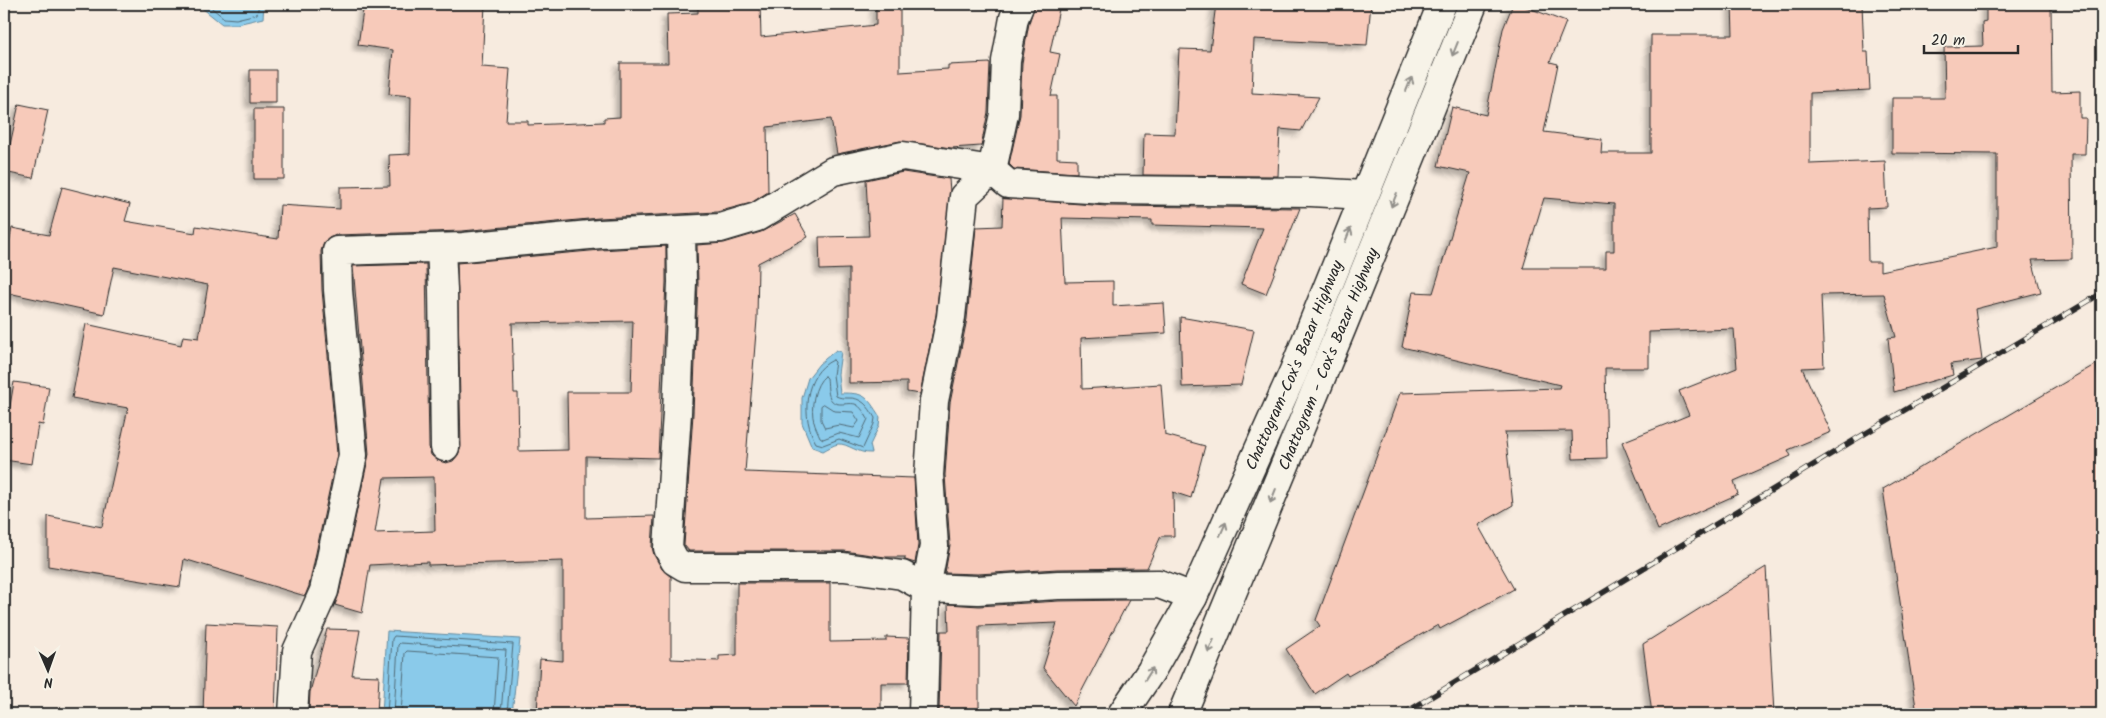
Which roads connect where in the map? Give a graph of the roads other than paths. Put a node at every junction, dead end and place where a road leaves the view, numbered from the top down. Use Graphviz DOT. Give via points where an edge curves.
graph roads {
  1 [pos="1020,4"];
  2 [pos="1442,4"];
  3 [pos="1473,4"];
  4 [pos="992,170"];
  5 [pos="1364,195"];
  6 [pos="681,231"];
  7 [pos="441,248"];
  8 [pos="445,447"];
  9 [pos="926,588"];
  10 [pos="1193,597"];
  11 [pos="293,714"];
  12 [pos="923,714"];
  13 [pos="1122,714"];
  14 [pos="1182,714"];
  1 -- 4 [label="main road" via="1006,61 1004,114"];
  5 -- 2 [label="main road, Chattogram-Cox's Bazar Highway, one-way"];
  3 -- 14 [label="main road, Chattogram - Cox's Bazar Highway, one-way"];
  4 -- 5 [label="main road" via="1008,184 1106,190"];
  4 -- 6 [label="main road" via="903,156 833,171 757,217 720,228"];
  4 -- 9 [label="main road" via="964,196 951,317 934,401 929,475 934,546"];
  10 -- 5 [label="main road, Chattogram-Cox's Bazar Highway, one-way" via="1294,373"];
  6 -- 7 [label="main road" via="600,234"];
  6 -- 9 [label="main road" via="677,413 668,548 675,561 685,567 844,567 902,575"];
  7 -- 8 [label="main road"];
  7 -- 11 [label="main road" via="338,251 338,290 353,455 324,591 297,651"];
  9 -- 10 [label="main road" via="978,590 1159,584"];
  9 -- 12 [label="main road"];
  13 -- 10 [label="main road, Chattogram-Cox's Bazar Highway, one-way"];
}
